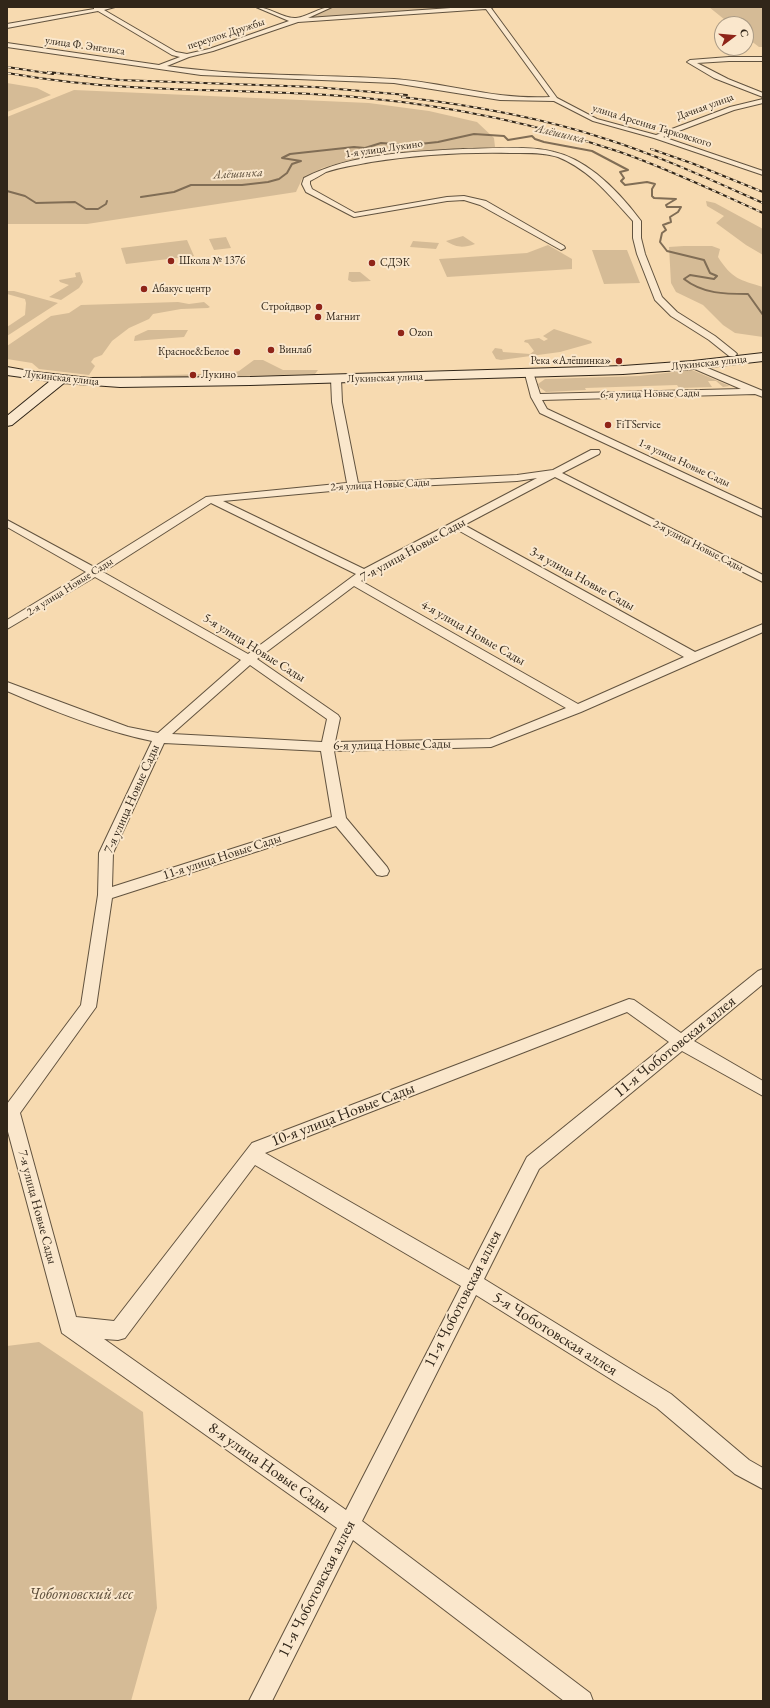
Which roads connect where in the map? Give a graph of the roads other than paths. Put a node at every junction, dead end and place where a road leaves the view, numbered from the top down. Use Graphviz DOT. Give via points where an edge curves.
graph roads {
  1 [pos="112,7"];
  2 [pos="259,7"];
  3 [pos="329,7"];
  4 [pos="487,7"];
  5 [pos="490,7"];
  6 [pos="97,8"];
  7 [pos="297,20"];
  8 [pos="7,26"];
  9 [pos="7,44"];
  10 [pos="187,56"];
  11 [pos="763,59"];
  12 [pos="160,67"];
  13 [pos="763,95"];
  14 [pos="555,99"];
  15 [pos="763,101"];
  16 [pos="656,137"];
  17 [pos="763,172"];
  18 [pos="561,248"];
  19 [pos="763,357"];
  20 [pos="726,358"];
  21 [pos="693,365"];
  22 [pos="7,371"];
  23 [pos="530,374"];
  24 [pos="726,378"];
  25 [pos="336,379"];
  26 [pos="60,380"];
  27 [pos="760,393"];
  28 [pos="536,397"];
  29 [pos="7,422"];
  30 [pos="595,452"];
  31 [pos="554,473"];
  32 [pos="353,486"];
  33 [pos="210,499"];
  34 [pos="763,514"];
  35 [pos="7,523"];
  36 [pos="456,525"];
  37 [pos="95,572"];
  38 [pos="360,578"];
  39 [pos="763,579"];
  40 [pos="7,625"];
  41 [pos="763,628"];
  42 [pos="694,657"];
  43 [pos="249,659"];
  44 [pos="7,686"];
  45 [pos="577,709"];
  46 [pos="160,738"];
  47 [pos="327,747"];
  48 [pos="339,820"];
  49 [pos="382,871"];
  50 [pos="106,895"];
  51 [pos="763,975"];
  52 [pos="681,1042"];
  53 [pos="763,1088"];
  54 [pos="253,1155"];
  55 [pos="472,1282"];
  56 [pos="69,1326"];
  57 [pos="763,1479"];
  58 [pos="350,1525"];
  59 [pos="260,1701"];
  60 [pos="582,1701"];
  1 -- 6 [label="street"];
  2 -- 7 [label="street"];
  3 -- 7 [label="street"];
  4 -- 5 [label="street"];
  4 -- 7 [label="street"];
  4 -- 14 [label="street, улица Арсения Тарковского"];
  6 -- 8 [label="street"];
  6 -- 10 [label="street" via="174,54"];
  7 -- 10 [label="street, переулок Дружбы"];
  9 -- 12 [label="street, улица Ф. Энгельса"];
  10 -- 12 [label="street, переулок Дружбы"];
  11 -- 13 [label="street" via="690,62 704,71"];
  12 -- 14 [label="street, улица Ф. Энгельса" via="201,73 394,81 500,98"];
  14 -- 16 [label="street, улица Арсения Тарковского" via="595,120"];
  15 -- 16 [label="street, Дачная улица" via="732,108"];
  16 -- 17 [label="street, улица Арсения Тарковского"];
  18 -- 20 [label="street, 1-я улица Лукино" via="482,202 464,198 446,199 354,215 309,190 307,180 319,172 373,160 470,151 501,150 552,154 584,166 601,180 637,221 637,238 641,254 658,298 674,314 712,338"];
  19 -- 20 [label="main road, Лукинская улица"];
  20 -- 21 [label="main road, Лукинская улица"];
  20 -- 24 [label="street" via="721,371"];
  21 -- 23 [label="main road, Лукинская улица"];
  21 -- 24 [label="street"];
  22 -- 26 [label="main road, Лукинская улица"];
  23 -- 25 [label="main road, Лукинская улица"];
  23 -- 28 [label="street, 1-я улица Новые Сады"];
  24 -- 27 [label="street"];
  25 -- 26 [label="main road, Лукинская улица" via="120,383"];
  25 -- 32 [label="street" via="337,402"];
  26 -- 29 [label="main road"];
  27 -- 28 [label="street, 6-я улица Новые Сады"];
  28 -- 34 [label="street, 1-я улица Новые Сады" via="543,411"];
  30 -- 31 [label="street, 7-я улица Новые Сады"];
  31 -- 32 [label="street, 2-я улица Новые Сады" via="517,478"];
  31 -- 36 [label="street, 7-я улица Новые Сады"];
  31 -- 39 [label="street, 2-я улица Новые Сады"];
  32 -- 33 [label="street, 2-я улица Новые Сады"];
  33 -- 37 [label="street, 2-я улица Новые Сады"];
  33 -- 38 [label="street, 4-я улица Новые Сады"];
  35 -- 37 [label="street, 5-я улица Новые Сады"];
  36 -- 38 [label="street, 7-я улица Новые Сады"];
  36 -- 42 [label="street, 3-я улица Новые Сады"];
  37 -- 40 [label="street, 2-я улица Новые Сады"];
  37 -- 43 [label="street, 5-я улица Новые Сады"];
  38 -- 43 [label="street, 7-я улица Новые Сады"];
  38 -- 45 [label="street, 4-я улица Новые Сады"];
  41 -- 42 [label="street, 6-я улица Новые Сады"];
  42 -- 45 [label="street, 6-я улица Новые Сады"];
  43 -- 46 [label="street, 7-я улица Новые Сады"];
  43 -- 47 [label="street, 5-я улица Новые Сады" via="334,718"];
  44 -- 46 [label="street, 6-я улица Новые Сады" via="126,730"];
  45 -- 47 [label="street, 6-я улица Новые Сады" via="491,743"];
  46 -- 47 [label="street, 6-я улица Новые Сады"];
  46 -- 50 [label="street, 7-я улица Новые Сады" via="106,853"];
  47 -- 48 [label="street, 5-я улица Новые Сады"];
  48 -- 49 [label="street"];
  48 -- 50 [label="street, 11-я улица Новые Сады"];
  50 -- 56 [label="street, 7-я улица Новые Сады" via="88,1007 11,1112"];
  51 -- 52 [label="street, 11-я Чоботовская аллея"];
  52 -- 53 [label="street"];
  52 -- 54 [label="street, 10-я улица Новые Сады" via="629,1005 258,1148"];
  52 -- 55 [label="street, 11-я Чоботовская аллея" via="533,1163"];
  54 -- 55 [label="street, 5-я Чоботовская аллея"];
  54 -- 56 [label="street, 10-я улица Новые Сады" via="118,1331"];
  55 -- 57 [label="street, 5-я Чоботовская аллея" via="664,1401 742,1467"];
  55 -- 58 [label="street, 11-я Чоботовская аллея"];
  56 -- 58 [label="street, 8-я улица Новые Сады"];
  58 -- 59 [label="street, 11-я Чоботовская аллея"];
  58 -- 60 [label="street, 8-я улица Новые Сады"];
}
